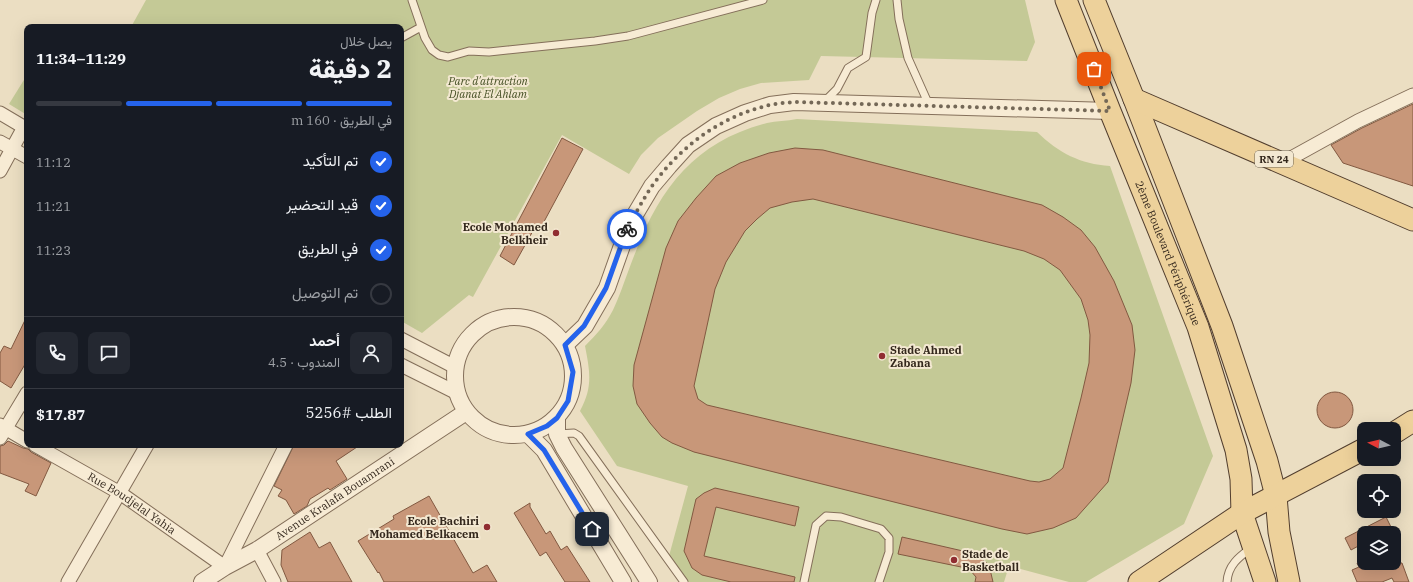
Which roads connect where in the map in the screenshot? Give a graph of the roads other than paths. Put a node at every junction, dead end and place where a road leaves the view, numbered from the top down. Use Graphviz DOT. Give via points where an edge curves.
graph roads {
  1 [pos="412,0"];
  2 [pos="763,0"];
  3 [pos="876,0"];
  4 [pos="897,0"];
  5 [pos="1066,0"];
  6 [pos="1094,0"];
  7 [pos="421,27"];
  8 [pos="404,36"];
  9 [pos="1413,95"];
  10 [pos="1134,99"];
  11 [pos="823,103"];
  12 [pos="929,106"];
  13 [pos="1110,111"];
  14 [pos="0,113"];
  15 [pos="24,127"];
  16 [pos="24,131"];
  17 [pos="0,142"];
  18 [pos="12,149"];
  19 [pos="24,156"];
  20 [pos="1282,163"];
  21 [pos="0,171"];
  22 [pos="1413,220"];
  23 [pos="404,341"];
  24 [pos="565,345"];
  25 [pos="404,366"];
  26 [pos="455,367"];
  27 [pos="457,393"];
  28 [pos="24,398"];
  29 [pos="466,412"];
  30 [pos="557,418"];
  31 [pos="1413,422"];
  32 [pos="1401,429"];
  33 [pos="2,431"];
  34 [pos="528,434"];
  35 [pos="557,434"];
  36 [pos="24,439"];
  37 [pos="40,448"];
  38 [pos="145,448"];
  39 [pos="284,448"];
  40 [pos="1357,453"];
  41 [pos="120,493"];
  42 [pos="1276,496"];
  43 [pos="1242,513"];
  44 [pos="1253,547"];
  45 [pos="257,550"];
  46 [pos="225,567"];
  47 [pos="1147,580"];
  48 [pos="1226,581"];
  49 [pos="68,582"];
  50 [pos="202,582"];
  51 [pos="274,582"];
  52 [pos="624,582"];
  53 [pos="650,582"];
  54 [pos="684,582"];
  55 [pos="804,582"];
  56 [pos="880,582"];
  57 [pos="1265,582"];
  58 [pos="1289,582"];
  1 -- 7 [label="lane"];
  2 -- 7 [label="lane" via="628,36 496,51 469,51 448,56 438,55 432,50"];
  3 -- 11 [label="lane" via="866,57 848,68"];
  4 -- 12 [label="lane" via="908,58"];
  5 -- 13 [label="main road, 2ème Boulevard Périphérique"];
  6 -- 10 [label="main road"];
  7 -- 8 [label="lane"];
  9 -- 20 [label="street" via="1358,121"];
  10 -- 20 [label="main road, RN 24"];
  10 -- 42 [label="main road" via="1222,326 1267,460"];
  11 -- 12 [label="street"];
  11 -- 24 [label="street" via="794,102 745,112 716,126 688,145 645,198 630,223 606,288 584,326"];
  12 -- 13 [label="street"];
  13 -- 43 [label="main road, 2ème Boulevard Périphérique" via="1198,327 1236,450 1241,478"];
  14 -- 15 [label="street"];
  16 -- 18 [label="street"];
  17 -- 18 [label="street"];
  18 -- 19 [label="street"];
  18 -- 21 [label="street"];
  20 -- 22 [label="main road, RN 24"];
  23 -- 26 [label="street"];
  24 -- 26 [label="street" via="548,327 526,318 505,317 487,323 465,342"];
  24 -- 30 [label="street" via="573,372 568,401"];
  25 -- 27 [label="street"];
  26 -- 27 [label="street"];
  27 -- 29 [label="street"];
  28 -- 33 [label="street"];
  29 -- 34 [label="street" via="484,428 505,435"];
  29 -- 45 [label="street, Avenue Kralafa Bouamrani"];
  30 -- 34 [label="street" via="547,426"];
  30 -- 35 [label="street"];
  31 -- 32 [label="main road"];
  33 -- 36 [label="street"];
  34 -- 52 [label="street" via="544,450"];
  35 -- 53 [label="street"];
  35 -- 54 [label="lane" via="574,432 579,436"];
  37 -- 41 [label="street, Rue Boudjelal Yahia"];
  38 -- 41 [label="street"];
  39 -- 46 [label="street"];
  40 -- 42 [label="main road"];
  41 -- 46 [label="street, Rue Boudjelal Yahia"];
  41 -- 49 [label="street"];
  42 -- 43 [label="main road"];
  42 -- 58 [label="main road" via="1279,532"];
  43 -- 44 [label="main road, 2ème Boulevard Périphérique"];
  43 -- 47 [label="main road"];
  44 -- 48 [label="lane" via="1236,559"];
  44 -- 57 [label="main road, 2ème Boulevard Périphérique"];
  45 -- 46 [label="street, Avenue Kralafa Bouamrani"];
  45 -- 51 [label="street"];
  46 -- 50 [label="street, Avenue Kralafa Bouamrani"];
  55 -- 56 [label="lane" via="816,525 826,516 841,517 881,529 889,538"];
}
